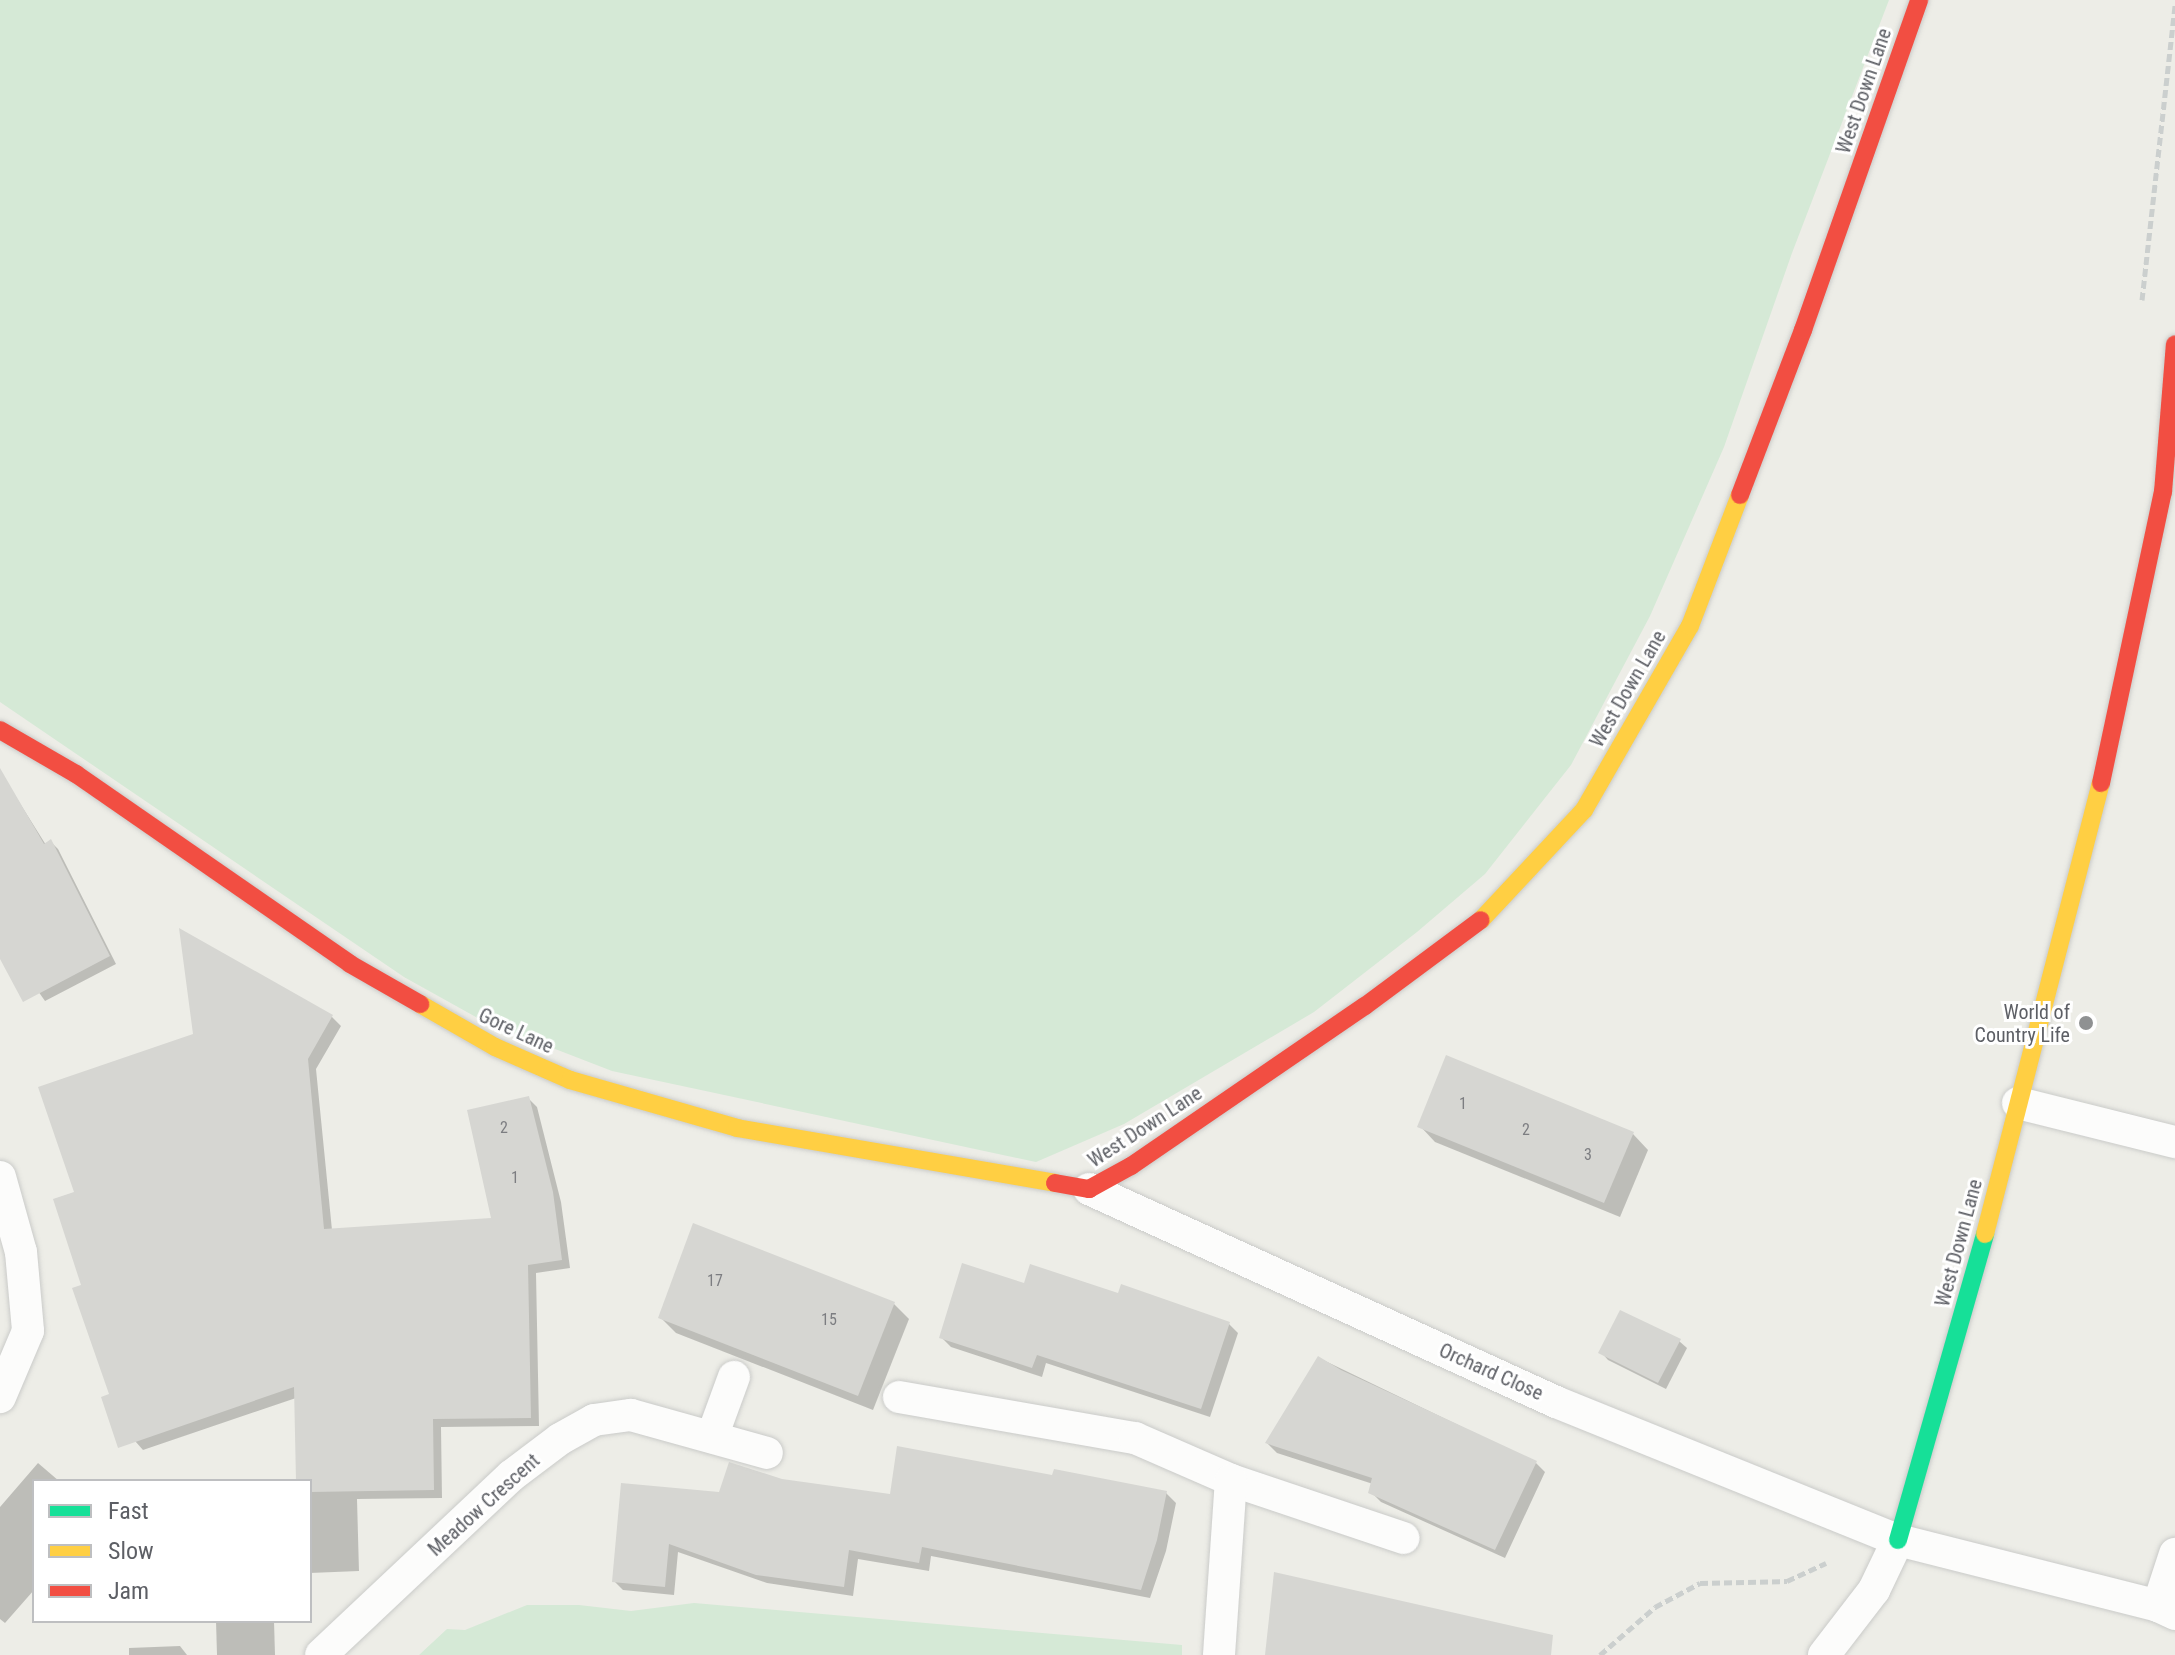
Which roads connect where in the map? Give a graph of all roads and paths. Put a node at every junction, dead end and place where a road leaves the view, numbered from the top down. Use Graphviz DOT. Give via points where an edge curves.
graph roads {
  1 [pos="1919,0"];
  2 [pos="2175,5"];
  3 [pos="2142,304"];
  4 [pos="2175,344"];
  5 [pos="0,730"];
  6 [pos="2018,1103"];
  7 [pos="2175,1142"];
  8 [pos="0,1177"];
  9 [pos="1089,1189"];
  10 [pos="734,1377"];
  11 [pos="0,1397"];
  12 [pos="899,1397"];
  13 [pos="712,1437"];
  14 [pos="767,1453"];
  15 [pos="1231,1480"];
  16 [pos="1852,1520"];
  17 [pos="1403,1538"];
  18 [pos="1898,1540"];
  19 [pos="2175,1554"];
  20 [pos="2167,1610"];
  21 [pos="321,1655"];
  22 [pos="1219,1655"];
  23 [pos="1600,1655"];
  24 [pos="1824,1655"];
  1 -- 9 [label="street, West Down Lane" via="1803,330 1690,626 1584,810 1482,919 1352,1015"];
  2 -- 3 [label="path"];
  4 -- 6 [label="street, West Down Lane" via="2163,492 2094,815"];
  5 -- 9 [label="street, Gore Lane" via="76,774 362,972 495,1047 570,1080 737,1128"];
  6 -- 7 [label="lane"];
  6 -- 18 [label="street, West Down Lane" via="1970,1293"];
  8 -- 11 [label="lane" via="21,1252 28,1331"];
  9 -- 16 [label="lane, Orchard Close" via="1556,1402"];
  10 -- 13 [label="lane"];
  12 -- 15 [label="lane" via="1135,1438"];
  13 -- 14 [label="lane, Meadow Crescent"];
  13 -- 21 [label="lane, Meadow Crescent" via="631,1415 594,1420 511,1476"];
  15 -- 17 [label="lane"];
  15 -- 22 [label="lane"];
  16 -- 18 [label="lane, Orchard Close"];
  16 -- 23 [label="path" via="1832,1560 1787,1581 1700,1583 1655,1607"];
  18 -- 20 [label="lane, Orchard Close"];
  18 -- 24 [label="lane" via="1874,1590"];
  19 -- 20 [label="lane"];
}
